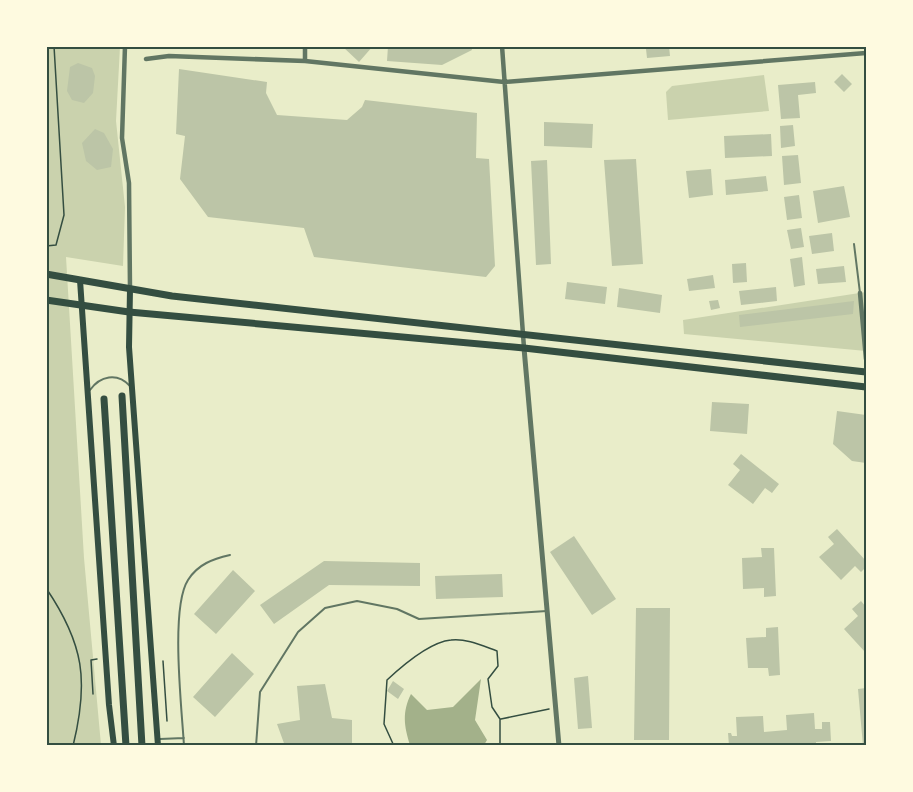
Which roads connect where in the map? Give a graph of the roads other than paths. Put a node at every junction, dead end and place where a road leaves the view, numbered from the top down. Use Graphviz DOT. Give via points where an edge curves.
graph roads {
  1 [pos="125,46"];
  2 [pos="305,46"];
  3 [pos="502,46"];
  4 [pos="867,53"];
  5 [pos="146,59"];
  6 [pos="305,61"];
  7 [pos="504,82"];
  8 [pos="854,244"];
  9 [pos="46,274"];
  10 [pos="80,280"];
  11 [pos="130,289"];
  12 [pos="860,293"];
  13 [pos="46,300"];
  14 [pos="81,305"];
  15 [pos="129,312"];
  16 [pos="522,334"];
  17 [pos="524,348"];
  18 [pos="867,359"];
  19 [pos="867,372"];
  20 [pos="867,387"];
  21 [pos="132,388"];
  22 [pos="88,392"];
  23 [pos="122,396"];
  24 [pos="104,399"];
  25 [pos="231,555"];
  26 [pos="547,611"];
  27 [pos="184,738"];
  28 [pos="157,742"];
  29 [pos="114,746"];
  30 [pos="126,746"];
  31 [pos="142,746"];
  32 [pos="184,746"];
  33 [pos="256,746"];
  34 [pos="559,746"];
  1 -- 11 [label="street" via="122,138 129,183"];
  2 -- 6 [label="street"];
  3 -- 7 [label="street"];
  4 -- 7 [label="street"];
  5 -- 6 [label="street" via="169,56"];
  6 -- 7 [label="street"];
  7 -- 16 [label="street"];
  8 -- 12 [label="lane"];
  9 -- 10 [label="main road"];
  10 -- 11 [label="main road"];
  10 -- 14 [label="main road"];
  11 -- 15 [label="main road"];
  11 -- 16 [label="main road" via="172,297"];
  12 -- 18 [label="street"];
  13 -- 14 [label="main road"];
  14 -- 15 [label="main road"];
  14 -- 22 [label="main road"];
  15 -- 17 [label="main road"];
  15 -- 21 [label="main road"];
  16 -- 17 [label="street"];
  16 -- 19 [label="main road"];
  17 -- 20 [label="main road"];
  17 -- 26 [label="street"];
  21 -- 22 [label="lane" via="123,379 111,377 100,380"];
  21 -- 28 [label="main road"];
  22 -- 29 [label="main road"];
  23 -- 31 [label="main road"];
  24 -- 30 [label="main road"];
  25 -- 27 [label="lane" via="208,561 188,581 179,615"];
  26 -- 33 [label="lane" via="419,620 397,609 357,601 325,608 298,632 260,692"];
  26 -- 34 [label="street"];
  27 -- 28 [label="lane"];
  27 -- 32 [label="lane"];
}
